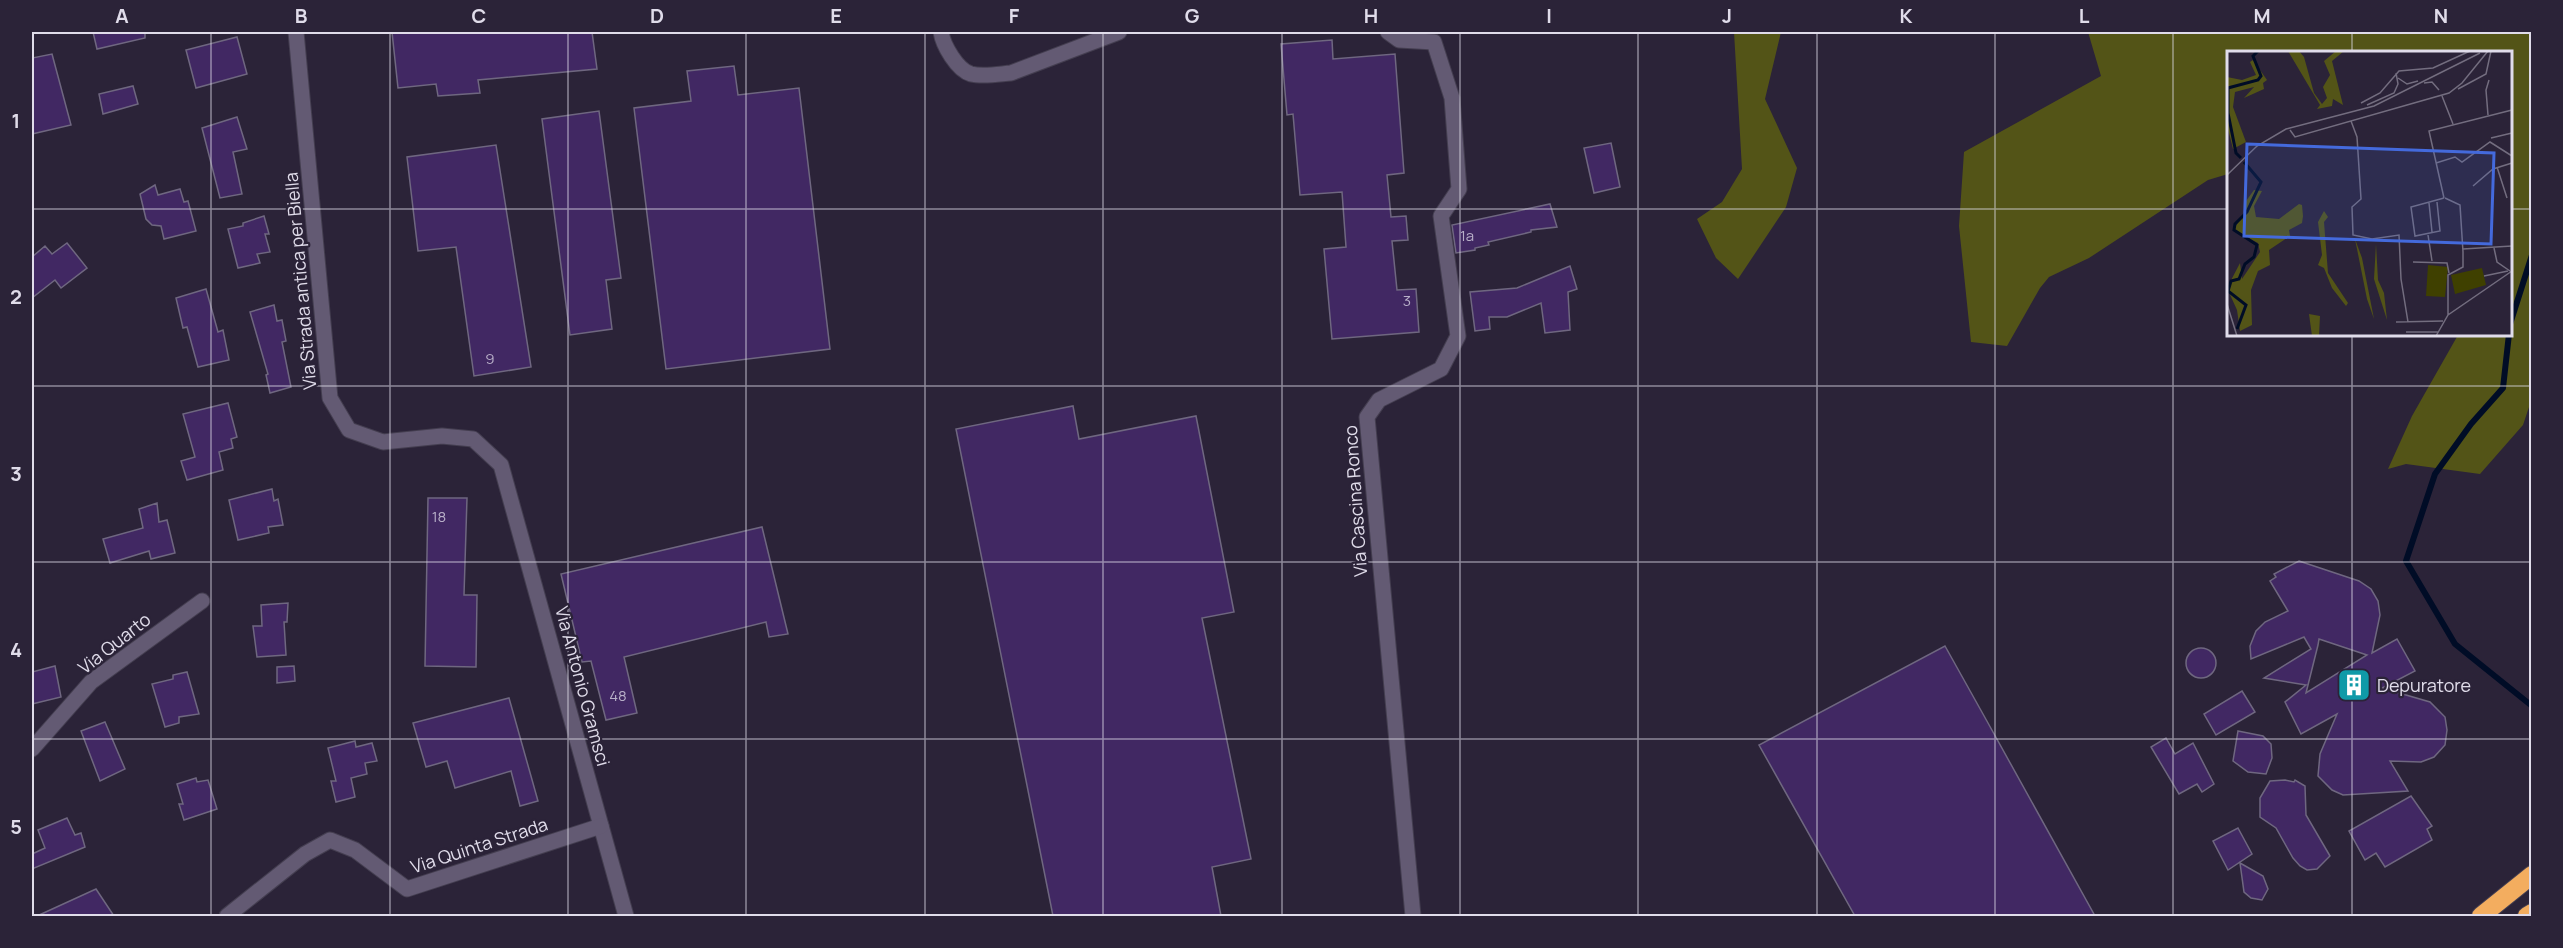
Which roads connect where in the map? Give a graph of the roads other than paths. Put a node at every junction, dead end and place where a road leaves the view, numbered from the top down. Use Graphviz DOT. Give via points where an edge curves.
graph roads {
  1 [pos="296,32"];
  2 [pos="941,32"];
  3 [pos="1119,32"];
  4 [pos="1388,32"];
  5 [pos="501,465"];
  6 [pos="202,601"];
  7 [pos="32,749"];
  8 [pos="601,825"];
  9 [pos="2532,875"];
  10 [pos="2532,913"];
  11 [pos="227,916"];
  12 [pos="626,916"];
  13 [pos="1413,916"];
  14 [pos="2481,916"];
  15 [pos="2527,916"];
  1 -- 5 [label="street, Via Strada antica per Biella" via="330,398 349,430 383,442 442,435 473,439"];
  2 -- 3 [label="street" via="954,60 970,74 994,75 1011,73"];
  4 -- 13 [label="street, Via Cascina Ronco" via="1400,40 1434,42 1452,98 1459,189 1441,216 1458,336 1440,369 1379,399 1367,417"];
  5 -- 8 [label="street, Via Antonio Gramsci"];
  6 -- 7 [label="street, Via Quarto" via="91,682"];
  8 -- 11 [label="street, Via Quinta Strada" via="407,889 355,850 330,840 305,854"];
  8 -- 12 [label="street, Via Antonio Gramsci"];
  9 -- 14 [label="highway"];
  10 -- 15 [label="highway"];
}
